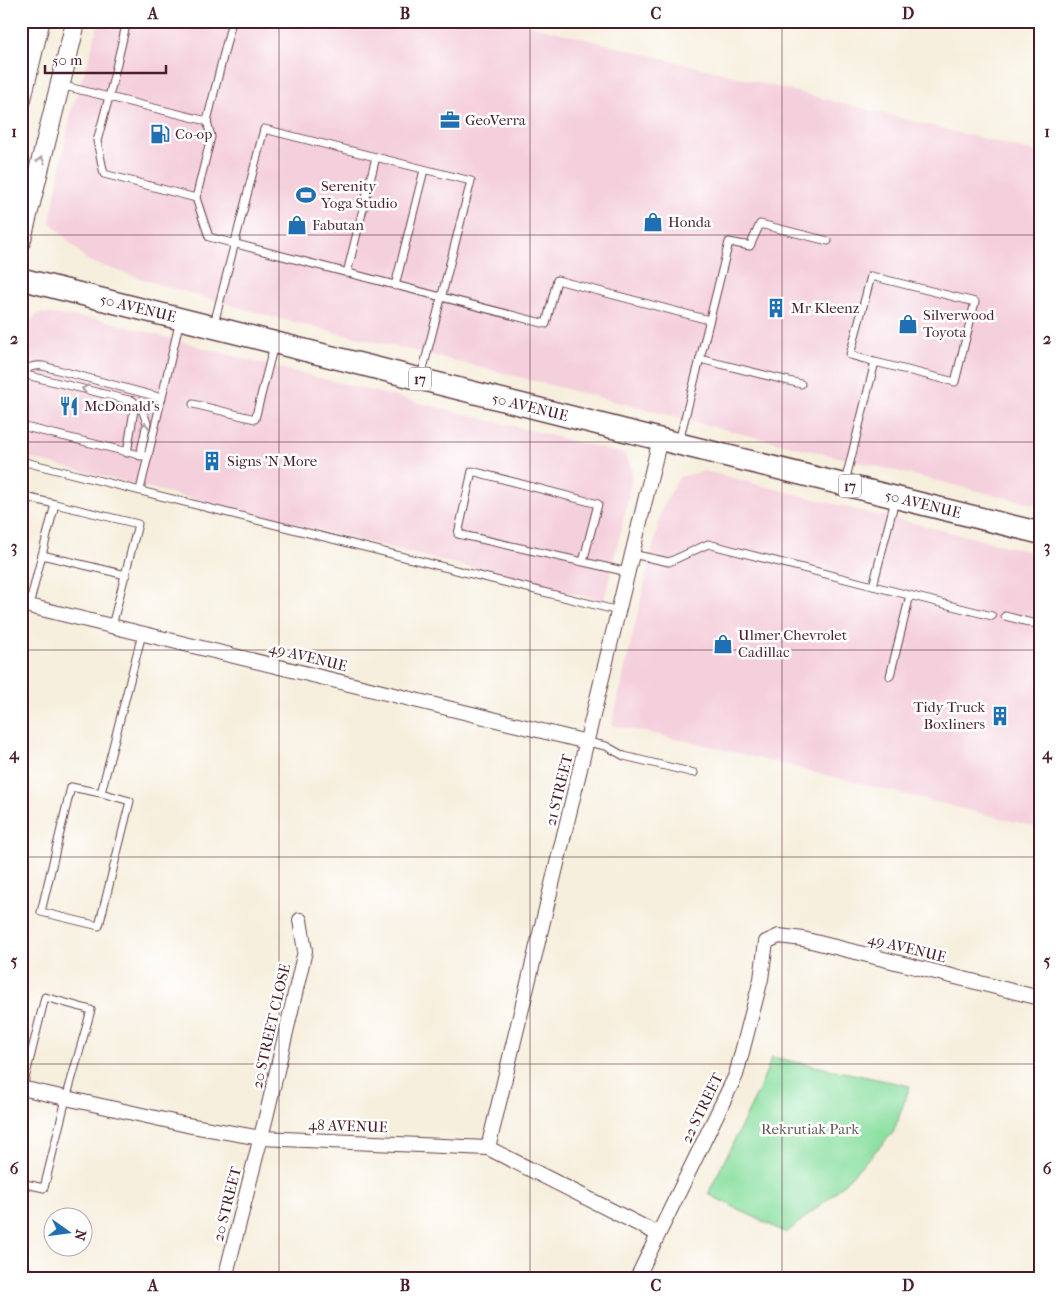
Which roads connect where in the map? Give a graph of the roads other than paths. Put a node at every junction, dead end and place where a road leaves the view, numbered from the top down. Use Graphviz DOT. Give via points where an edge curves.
graph roads {
  1 [pos="40,21"];
  2 [pos="76,21"];
  3 [pos="127,21"];
  4 [pos="232,21"];
  5 [pos="25,68"];
  6 [pos="60,85"];
  7 [pos="109,97"];
  8 [pos="21,101"];
  9 [pos="207,121"];
  10 [pos="376,158"];
  11 [pos="424,170"];
  12 [pos="196,198"];
  13 [pos="21,241"];
  14 [pos="828,241"];
  15 [pos="234,244"];
  16 [pos="347,273"];
  17 [pos="21,279"];
  18 [pos="395,286"];
  19 [pos="442,298"];
  20 [pos="180,318"];
  21 [pos="709,320"];
  22 [pos="213,327"];
  23 [pos="275,342"];
  24 [pos="700,359"];
  25 [pos="875,362"];
  26 [pos="22,375"];
  27 [pos="421,379"];
  28 [pos="801,384"];
  29 [pos="162,398"];
  30 [pos="133,401"];
  31 [pos="193,404"];
  32 [pos="21,426"];
  33 [pos="669,442"];
  34 [pos="127,453"];
  35 [pos="140,456"];
  36 [pos="148,457"];
  37 [pos="21,461"];
  38 [pos="845,485"];
  39 [pos="140,490"];
  40 [pos="21,496"];
  41 [pos="895,498"];
  42 [pos="55,504"];
  43 [pos="1040,533"];
  44 [pos="42,554"];
  45 [pos="632,554"];
  46 [pos="584,562"];
  47 [pos="628,572"];
  48 [pos="126,575"];
  49 [pos="873,586"];
  50 [pos="910,595"];
  51 [pos="25,605"];
  52 [pos="618,611"];
  53 [pos="992,616"];
  54 [pos="1005,616"];
  55 [pos="1040,625"];
  56 [pos="112,626"];
  57 [pos="142,634"];
  58 [pos="890,676"];
  59 [pos="587,742"];
  60 [pos="694,773"];
  61 [pos="101,793"];
  62 [pos="300,920"];
  63 [pos="766,942"];
  64 [pos="1040,998"];
  65 [pos="22,1090"];
  66 [pos="66,1099"];
  67 [pos="261,1138"];
  68 [pos="488,1148"];
  69 [pos="21,1183"];
  70 [pos="658,1234"];
  71 [pos="21,1270"];
  72 [pos="28,1278"];
  73 [pos="225,1278"];
  74 [pos="637,1278"];
  1 -- 5 [label="street"];
  2 -- 6 [label="street"];
  3 -- 7 [label="lane"];
  4 -- 9 [label="lane"];
  5 -- 8 [label="street"];
  6 -- 7 [label="lane"];
  13 -- 6 [label="street, one-way"];
  7 -- 9 [label="lane"];
  7 -- 12 [label="lane" via="97,141 104,174"];
  9 -- 12 [label="lane" via="211,137"];
  10 -- 11 [label="lane"];
  10 -- 15 [label="lane" via="264,129"];
  10 -- 16 [label="lane"];
  11 -- 18 [label="lane"];
  11 -- 19 [label="lane" via="471,181"];
  12 -- 15 [label="lane" via="209,238"];
  14 -- 21 [label="lane" via="760,224 750,246 729,242"];
  15 -- 16 [label="lane"];
  15 -- 22 [label="lane"];
  16 -- 18 [label="lane"];
  17 -- 20 [label="main road, 50 AVENUE / 17"];
  18 -- 19 [label="lane"];
  19 -- 21 [label="lane" via="546,324 557,280"];
  19 -- 27 [label="lane"];
  20 -- 22 [label="main road, 50 AVENUE / 17"];
  20 -- 29 [label="lane"];
  21 -- 24 [label="lane"];
  22 -- 23 [label="main road, 50 AVENUE / 17"];
  23 -- 27 [label="main road, 50 AVENUE / 17"];
  23 -- 31 [label="lane" via="254,419"];
  24 -- 28 [label="lane"];
  24 -- 33 [label="lane"];
  25 -- 25 [label="lane" via="955,382 975,302 871,276 850,355"];
  25 -- 38 [label="lane"];
  26 -- 29 [label="lane" via="32,366 43,366"];
  30 -- 26 [label="lane, one-way"];
  27 -- 33 [label="main road, 50 AVENUE / 17"];
  29 -- 36 [label="lane"];
  30 -- 34 [label="lane"];
  35 -- 30 [label="lane, one-way" via="147,423 142,409"];
  32 -- 34 [label="lane"];
  33 -- 38 [label="main road, 50 AVENUE / 17"];
  33 -- 45 [label="street, 21 STREET"];
  34 -- 35 [label="lane"];
  35 -- 36 [label="lane"];
  36 -- 39 [label="lane"];
  37 -- 39 [label="lane"];
  38 -- 41 [label="main road, 50 AVENUE / 17"];
  39 -- 52 [label="lane"];
  40 -- 42 [label="lane"];
  41 -- 43 [label="main road, 50 AVENUE / 17"];
  41 -- 49 [label="lane"];
  42 -- 44 [label="lane"];
  42 -- 48 [label="lane" via="138,524"];
  44 -- 48 [label="lane"];
  44 -- 51 [label="lane"];
  45 -- 47 [label="street, 21 STREET"];
  45 -- 49 [label="lane" via="669,562 708,544"];
  46 -- 46 [label="lane" via="458,534 472,471 598,504"];
  46 -- 47 [label="lane"];
  47 -- 52 [label="street, 21 STREET"];
  48 -- 56 [label="lane"];
  49 -- 50 [label="lane"];
  50 -- 53 [label="lane"];
  50 -- 58 [label="lane"];
  51 -- 56 [label="street, 49 AVENUE"];
  52 -- 59 [label="street, 21 STREET"];
  54 -- 55 [label="lane"];
  56 -- 57 [label="street, 49 AVENUE"];
  57 -- 59 [label="street, 49 AVENUE"];
  57 -- 61 [label="lane"];
  59 -- 60 [label="lane" via="606,746 624,756"];
  59 -- 68 [label="street, 21 STREET"];
  61 -- 61 [label="lane" via="71,787 41,912 99,926 130,801"];
  62 -- 67 [label="street, 20 STREET CLOSE" via="305,951"];
  63 -- 64 [label="street, 49 AVENUE" via="779,936 803,939"];
  63 -- 70 [label="street, 22 STREET" via="761,979 736,1075"];
  65 -- 66 [label="street, 48 AVENUE"];
  65 -- 66 [label="lane" via="45,997 91,1010"];
  66 -- 67 [label="street, 48 AVENUE"];
  66 -- 69 [label="lane" via="44,1188"];
  67 -- 68 [label="street, 48 AVENUE"];
  67 -- 73 [label="street, 20 STREET"];
  68 -- 70 [label="street, 48 AVENUE"];
  70 -- 74 [label="street, 22 STREET"];
  71 -- 72 [label="lane" via="29,1272"];
}
